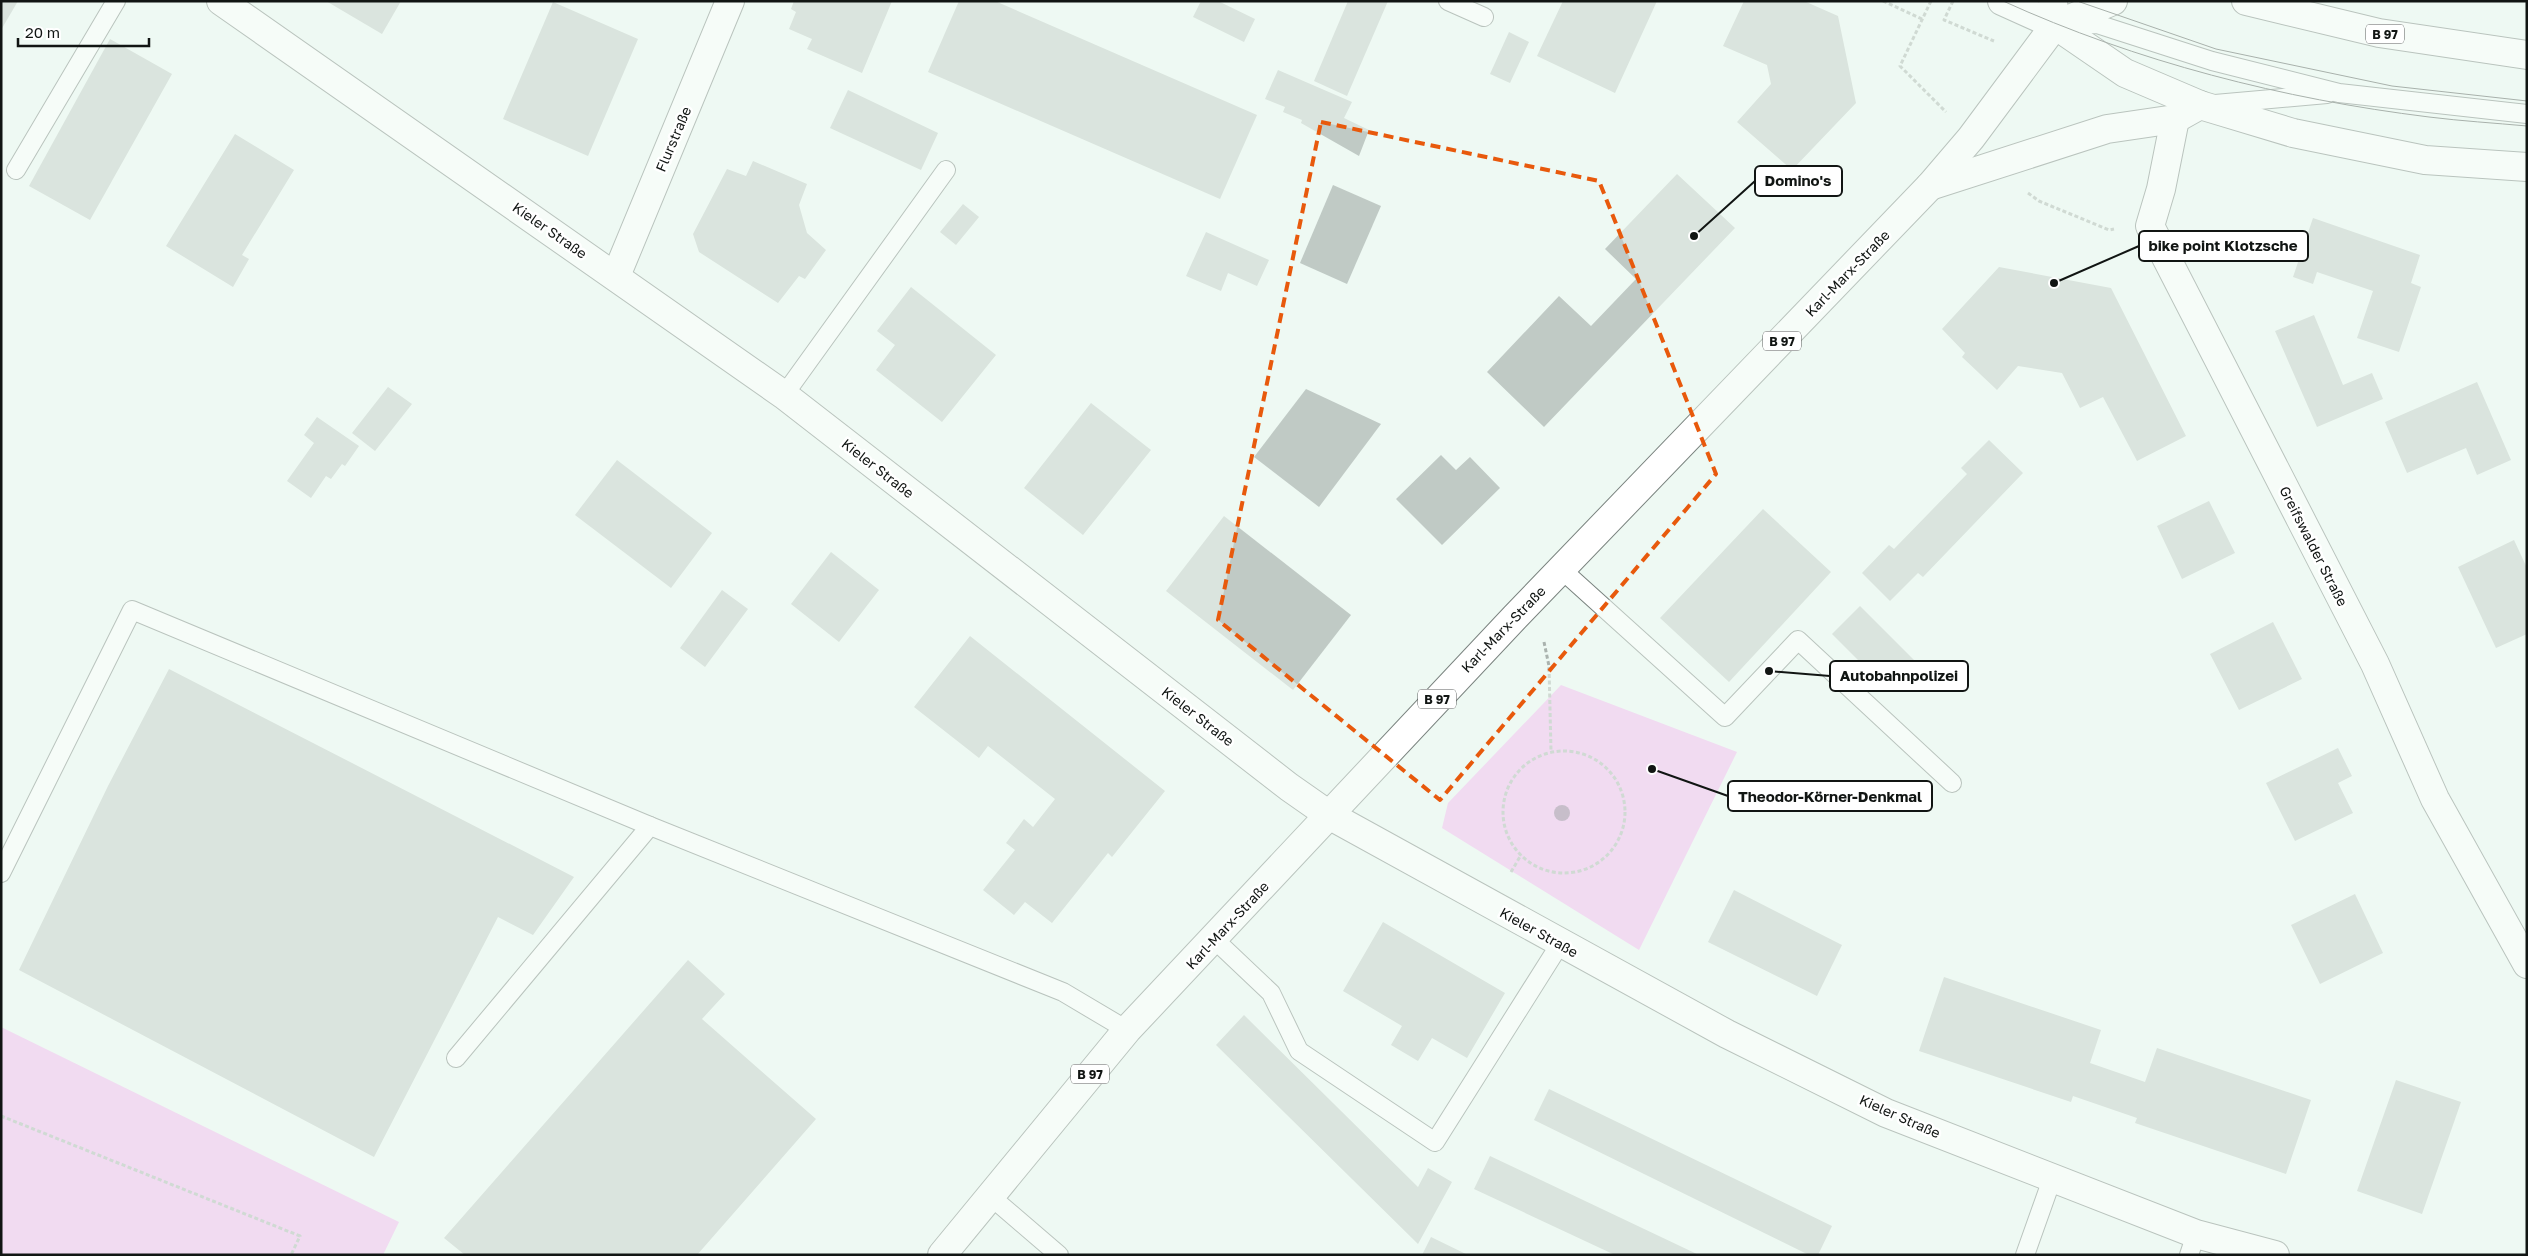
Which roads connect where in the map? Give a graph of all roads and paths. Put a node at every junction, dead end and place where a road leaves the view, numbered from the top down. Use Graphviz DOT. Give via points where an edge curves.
graph roads {
  1 [pos="116,1"];
  2 [pos="221,1"];
  3 [pos="730,1"];
  4 [pos="1448,1"];
  5 [pos="1884,1"];
  6 [pos="1931,1"];
  7 [pos="1953,1"];
  8 [pos="2002,1"];
  9 [pos="2114,1"];
  10 [pos="2246,1"];
  11 [pos="2054,13"];
  12 [pos="1484,17"];
  13 [pos="1922,19"];
  14 [pos="1944,20"];
  15 [pos="2527,55"];
  16 [pos="2339,93"];
  17 [pos="2200,105"];
  18 [pos="2527,114"];
  19 [pos="1949,115"];
  20 [pos="2175,119"];
  21 [pos="2527,167"];
  22 [pos="16,170"];
  23 [pos="946,170"];
  24 [pos="1930,186"];
  25 [pos="616,276"];
  26 [pos="784,395"];
  27 [pos="1561,569"];
  28 [pos="1546,647"];
  29 [pos="1551,752"];
  30 [pos="1952,783"];
  31 [pos="1329,815"];
  32 [pos="650,826"];
  33 [pos="1,873"];
  34 [pos="1214,939"];
  35 [pos="1560,944"];
  36 [pos="2527,964"];
  37 [pos="1127,1030"];
  38 [pos="456,1058"];
  39 [pos="1,1116"];
  40 [pos="2052,1179"];
  41 [pos="989,1195"];
  42 [pos="2192,1244"];
  43 [pos="291,1255"];
  44 [pos="942,1255"];
  45 [pos="1059,1255"];
  46 [pos="2025,1255"];
  47 [pos="2275,1255"];
  1 -- 22 [label="lane"];
  2 -- 25 [label="street, Kieler Straße"];
  3 -- 25 [label="street, Flurstraße"];
  4 -- 12 [label="lane"];
  5 -- 13 [label="path"];
  6 -- 13 [label="path"];
  7 -- 14 [label="path"];
  8 -- 11 [label="street"];
  9 -- 11 [label="street"];
  10 -- 15 [label="street, B 97" via="2379,33"];
  11 -- 16 [label="lane" via="2212,61"];
  11 -- 17 [label="street" via="2125,73"];
  11 -- 24 [label="street, Karl-Marx-Straße / B 97" via="1971,138"];
  13 -- 19 [label="path" via="1900,66"];
  16 -- 17 [label="lane"];
  16 -- 18 [label="lane"];
  17 -- 20 [label="street, Karl-Marx-Straße"];
  17 -- 21 [label="street" via="2293,133 2424,160"];
  20 -- 24 [label="street, Karl-Marx-Straße" via="2107,129"];
  20 -- 36 [label="street, Greifswalder Straße" via="2150,226 2375,664 2435,799"];
  23 -- 26 [label="lane"];
  24 -- 27 [label="street, Karl-Marx-Straße / B 97"];
  25 -- 26 [label="street, Kieler Straße"];
  26 -- 31 [label="street, Kieler Straße"];
  27 -- 30 [label="lane" via="1725,717 1798,640"];
  27 -- 31 [label="street, Karl-Marx-Straße / B 97"];
  28 -- 29 [label="path"];
  29 -- 29 [label="path" via="1572,751 1592,757 1609,769 1621,787 1626,808 1624,829 1614,848 1599,862 1580,872 1559,873 1538,868 1510,841 1504,823 1503,804 1518,771 1533,758"];
  31 -- 34 [label="street, Karl-Marx-Straße / B 97"];
  31 -- 35 [label="street, Kieler Straße"];
  32 -- 33 [label="lane" via="132,610"];
  32 -- 37 [label="lane" via="1063,992"];
  32 -- 38 [label="lane"];
  34 -- 35 [label="lane" via="1271,993 1299,1050 1435,1142"];
  34 -- 37 [label="street, Karl-Marx-Straße / B 97"];
  35 -- 40 [label="street, Kieler Straße" via="1727,1034 1886,1113"];
  37 -- 41 [label="street, Karl-Marx-Straße / B 97"];
  39 -- 43 [label="path" via="300,1236"];
  40 -- 42 [label="street, Kieler Straße"];
  40 -- 46 [label="lane"];
  41 -- 44 [label="street, Karl-Marx-Straße / B 97"];
  41 -- 45 [label="lane"];
  42 -- 47 [label="street, Kieler Straße"];
}
